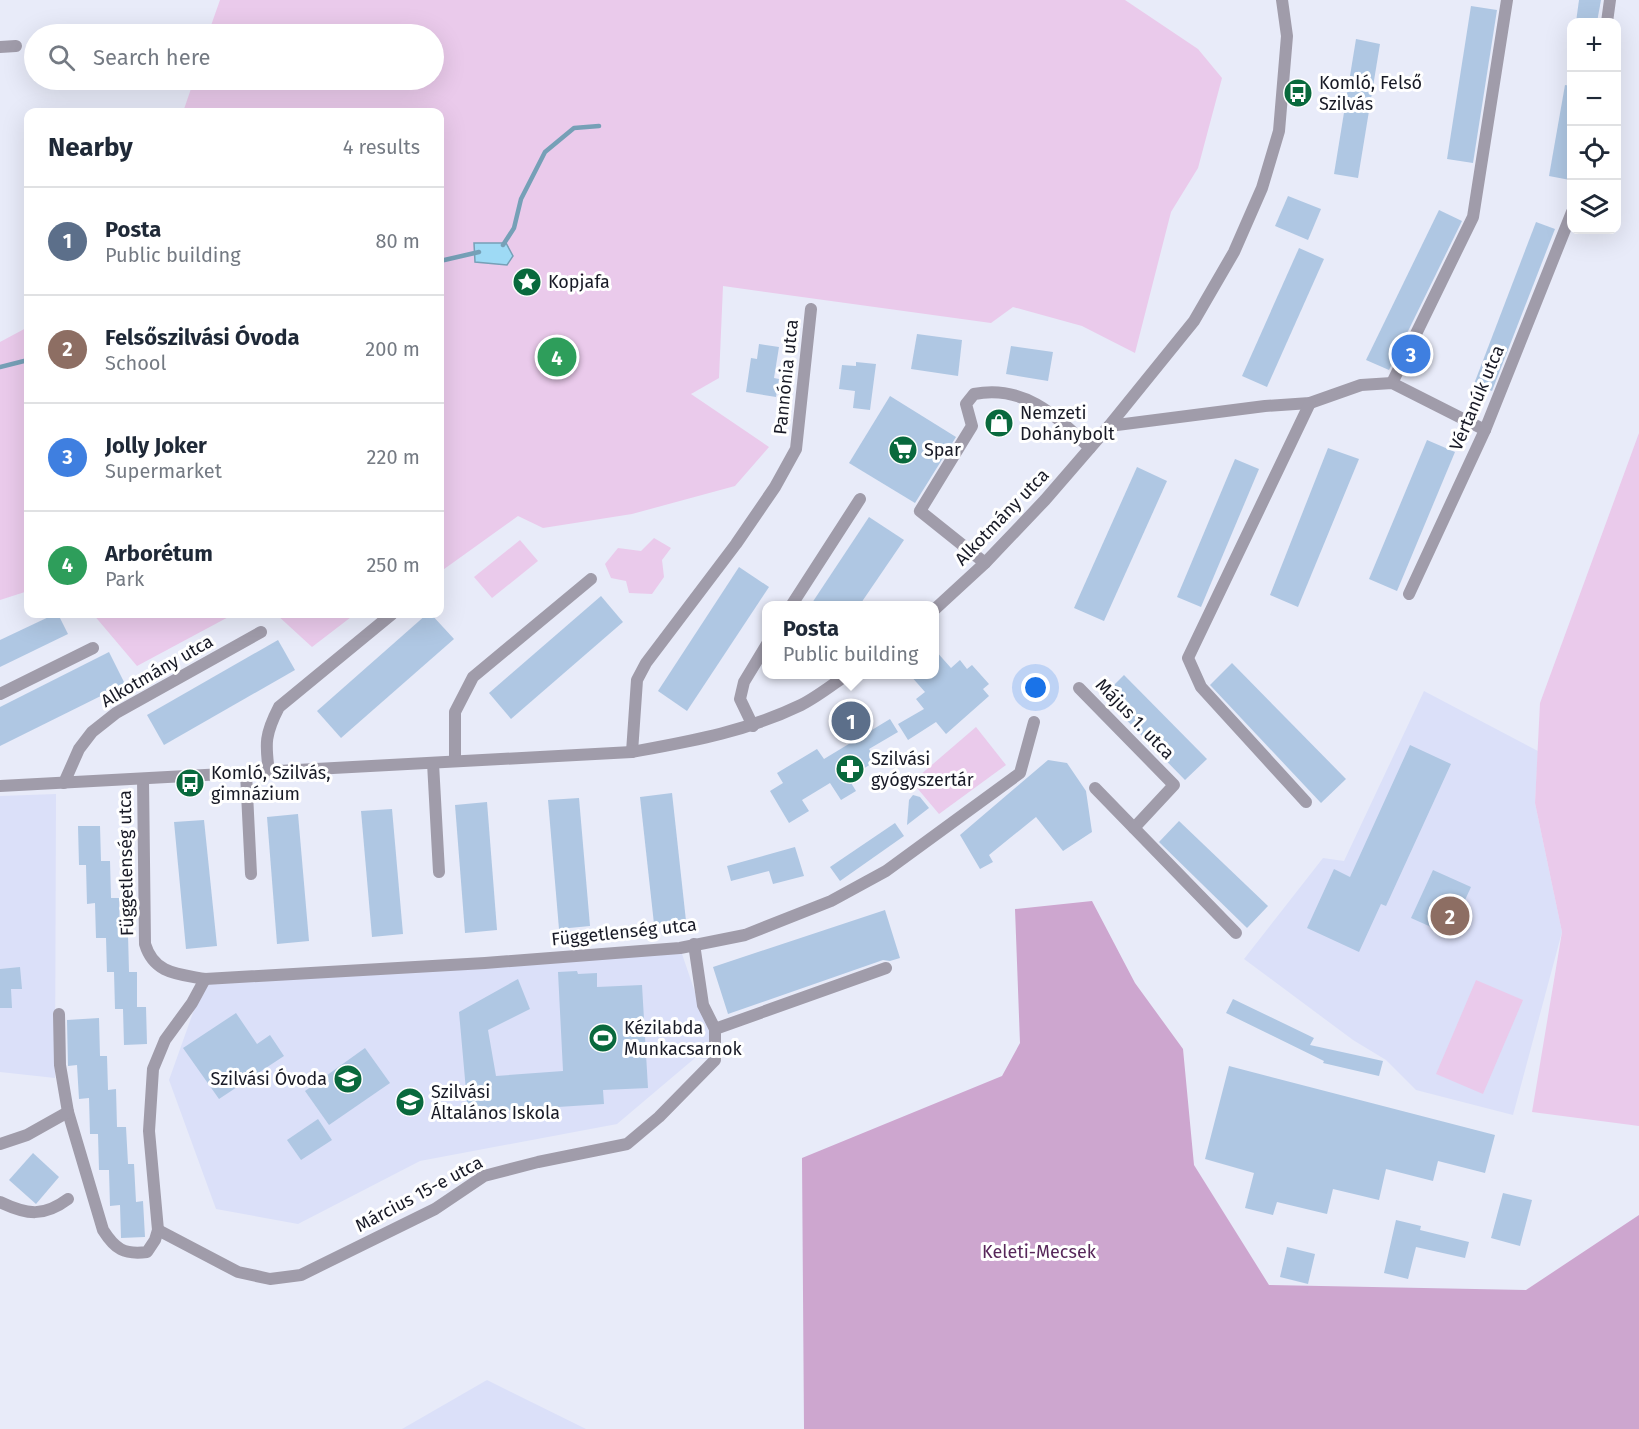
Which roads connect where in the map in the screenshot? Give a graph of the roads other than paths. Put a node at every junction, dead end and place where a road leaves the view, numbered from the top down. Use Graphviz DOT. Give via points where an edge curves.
graph roads {
  1 [pos="1282,0"];
  2 [pos="1507,0"];
  3 [pos="1610,0"];
  4 [pos="1608,18"];
  5 [pos="16,46"];
  6 [pos="0,47"];
  7 [pos="1567,225"];
  8 [pos="811,309"];
  9 [pos="1392,383"];
  10 [pos="1310,403"];
  11 [pos="1109,426"];
  12 [pos="1485,430"];
  13 [pos="1090,448"];
  14 [pos="860,499"];
  15 [pos="985,563"];
  16 [pos="591,579"];
  17 [pos="1409,594"];
  18 [pos="794,601"];
  19 [pos="939,605"];
  20 [pos="387,618"];
  21 [pos="261,632"];
  22 [pos="93,648"];
  23 [pos="762,652"];
  24 [pos="842,679"];
  25 [pos="1079,688"];
  26 [pos="0,694"];
  27 [pos="1034,722"];
  28 [pos="753,726"];
  29 [pos="632,752"];
  30 [pos="455,761"];
  31 [pos="433,763"];
  32 [pos="269,772"];
  33 [pos="246,773"];
  34 [pos="143,779"];
  35 [pos="64,783"];
  36 [pos="0,786"];
  37 [pos="1095,788"];
  38 [pos="1306,802"];
  39 [pos="1134,828"];
  40 [pos="439,872"];
  41 [pos="251,874"];
  42 [pos="1236,933"];
  43 [pos="694,944"];
  44 [pos="886,968"];
  45 [pos="204,979"];
  46 [pos="58,1014"];
  47 [pos="716,1029"];
  48 [pos="68,1112"];
  49 [pos="0,1144"];
  50 [pos="68,1199"];
  51 [pos="0,1202"];
  52 [pos="158,1230"];
  1 -- 11 [label="street, Alkotmány utca" via="1286,23 1279,131 1262,188 1234,252 1194,321"];
  2 -- 9 [label="street" via="1473,217"];
  3 -- 4 [label="street"];
  5 -- 6 [label="street"];
  7 -- 12 [label="street, Vértanúk utca"];
  8 -- 29 [label="street, Pannónia utca" via="796,449 736,544 637,680"];
  9 -- 10 [label="street" via="1361,385"];
  9 -- 12 [label="street"];
  10 -- 11 [label="street"];
  10 -- 38 [label="street" via="1188,658 1201,687"];
  11 -- 13 [label="street, Alkotmány utca"];
  12 -- 17 [label="street, Vértanúk utca"];
  13 -- 15 [label="street, Alkotmány utca"];
  13 -- 15 [label="street" via="1052,412 1024,397 991,391 974,394 966,404 972,426 920,511"];
  14 -- 18 [label="street"];
  15 -- 19 [label="street, Alkotmány utca"];
  16 -- 30 [label="street" via="473,677 455,712"];
  20 -- 32 [label="street" via="279,707 265,745"];
  21 -- 35 [label="street, Alkotmány utca" via="116,713 92,732 79,749"];
  22 -- 26 [label="street"];
  23 -- 28 [label="street" via="744,682 740,699"];
  24 -- 28 [label="street" via="803,704"];
  25 -- 39 [label="street, Május 1. utca" via="1174,785"];
  27 -- 43 [label="street, Függetlenség utca" via="1020,773 886,871 831,901 744,935"];
  28 -- 29 [label="street" via="712,738"];
  29 -- 30 [label="street"];
  30 -- 31 [label="street"];
  31 -- 32 [label="street"];
  31 -- 40 [label="street"];
  32 -- 33 [label="street"];
  33 -- 34 [label="street"];
  33 -- 41 [label="street"];
  34 -- 35 [label="street"];
  34 -- 45 [label="street, Függetlenség utca" via="148,955 160,968 173,974"];
  35 -- 36 [label="street"];
  37 -- 39 [label="street"];
  39 -- 42 [label="street"];
  43 -- 45 [label="street, Függetlenség utca" via="485,963"];
  43 -- 47 [label="street" via="703,1005"];
  44 -- 47 [label="street"];
  45 -- 52 [label="street" via="165,1040 153,1069 149,1131"];
  46 -- 48 [label="street" via="60,1065"];
  47 -- 52 [label="street, Március 15-e utca" via="715,1060 627,1144 484,1176 435,1209 301,1275 270,1279 238,1272"];
  48 -- 49 [label="street" via="27,1135"];
  48 -- 52 [label="street" via="103,1230 112,1245 131,1254 147,1252"];
  50 -- 51 [label="street" via="42,1213 18,1210"];
}
